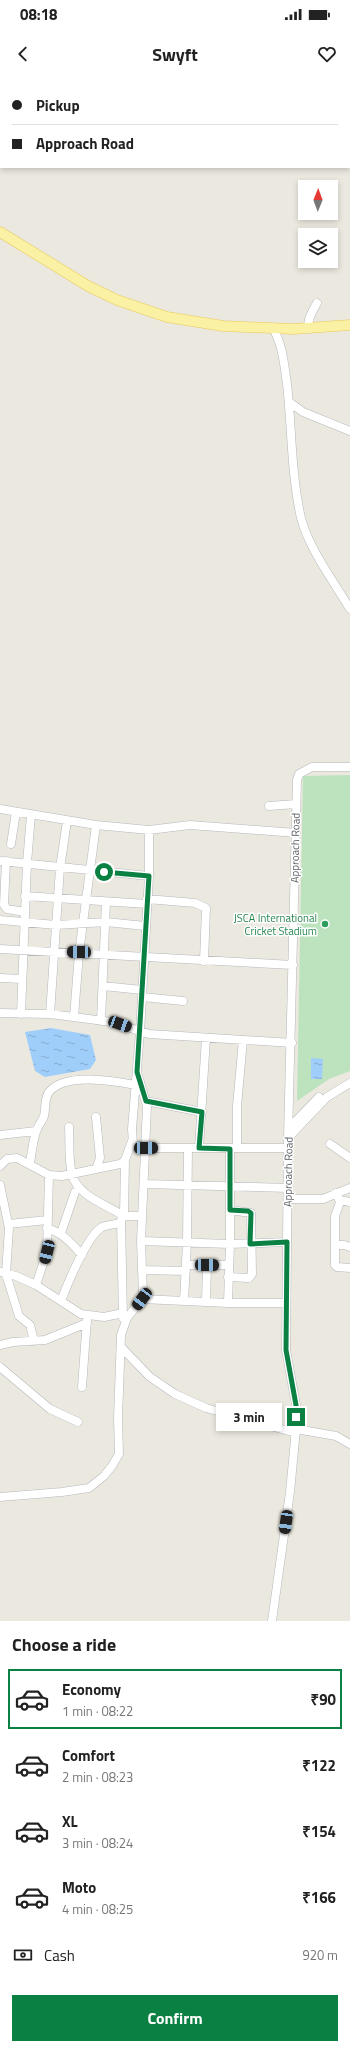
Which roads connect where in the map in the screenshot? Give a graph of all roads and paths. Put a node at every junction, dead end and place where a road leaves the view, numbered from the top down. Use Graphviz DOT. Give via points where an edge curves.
graph roads {
  1 [pos="0,232"];
  2 [pos="317,303"];
  3 [pos="350,325"];
  4 [pos="309,329"];
  5 [pos="275,331"];
  6 [pos="350,331"];
  7 [pos="289,402"];
  8 [pos="350,431"];
  9 [pos="350,609"];
  10 [pos="350,767"];
  11 [pos="296,804"];
  12 [pos="269,806"];
  13 [pos="0,809"];
  14 [pos="16,812"];
  15 [pos="31,815"];
  16 [pos="67,821"];
  17 [pos="96,825"];
  18 [pos="148,830"];
  19 [pos="296,833"];
  20 [pos="11,844"];
  21 [pos="3,861"];
  22 [pos="27,864"];
  23 [pos="60,868"];
  24 [pos="89,871"];
  25 [pos="149,876"];
  26 [pos="25,896"];
  27 [pos="58,899"];
  28 [pos="85,901"];
  29 [pos="147,901"];
  30 [pos="106,902"];
  31 [pos="25,912"];
  32 [pos="0,920"];
  33 [pos="24,922"];
  34 [pos="106,922"];
  35 [pos="83,923"];
  36 [pos="56,925"];
  37 [pos="146,926"];
  38 [pos="0,949"];
  39 [pos="23,950"];
  40 [pos="55,952"];
  41 [pos="79,952"];
  42 [pos="105,954"];
  43 [pos="143,956"];
  44 [pos="204,961"];
  45 [pos="293,965"];
  46 [pos="0,978"];
  47 [pos="22,979"];
  48 [pos="104,986"];
  49 [pos="142,993"];
  50 [pos="183,1001"];
  51 [pos="0,1013"];
  52 [pos="21,1014"];
  53 [pos="50,1014"];
  54 [pos="74,1017"];
  55 [pos="101,1020"];
  56 [pos="140,1032"];
  57 [pos="206,1038"];
  58 [pos="243,1040"];
  59 [pos="292,1043"];
  60 [pos="137,1072"];
  61 [pos="350,1078"];
  62 [pos="350,1083"];
  63 [pos="136,1085"];
  64 [pos="146,1101"];
  65 [pos="202,1112"];
  66 [pos="96,1117"];
  67 [pos="69,1127"];
  68 [pos="289,1128"];
  69 [pos="36,1131"];
  70 [pos="0,1135"];
  71 [pos="288,1138"];
  72 [pos="132,1141"];
  73 [pos="330,1144"];
  74 [pos="146,1148"];
  75 [pos="188,1148"];
  76 [pos="199,1148"];
  77 [pos="233,1148"];
  78 [pos="288,1148"];
  79 [pos="350,1158"];
  80 [pos="125,1160"];
  81 [pos="30,1163"];
  82 [pos="0,1166"];
  83 [pos="96,1169"];
  84 [pos="49,1175"];
  85 [pos="72,1175"];
  86 [pos="144,1184"];
  87 [pos="0,1185"];
  88 [pos="187,1185"];
  89 [pos="229,1186"];
  90 [pos="288,1188"];
  91 [pos="350,1188"];
  92 [pos="75,1192"];
  93 [pos="338,1197"];
  94 [pos="288,1199"];
  95 [pos="350,1202"];
  96 [pos="230,1210"];
  97 [pos="142,1216"];
  98 [pos="122,1219"];
  99 [pos="9,1224"];
  100 [pos="47,1224"];
  101 [pos="61,1233"];
  102 [pos="141,1241"];
  103 [pos="187,1242"];
  104 [pos="287,1242"];
  105 [pos="230,1244"];
  106 [pos="250,1244"];
  107 [pos="335,1245"];
  108 [pos="350,1247"];
  109 [pos="82,1255"];
  110 [pos="207,1265"];
  111 [pos="228,1265"];
  112 [pos="186,1268"];
  113 [pos="350,1268"];
  114 [pos="142,1270"];
  115 [pos="3,1273"];
  116 [pos="228,1277"];
  117 [pos="36,1285"];
  118 [pos="142,1299"];
  119 [pos="61,1301"];
  120 [pos="184,1301"];
  121 [pos="206,1302"];
  122 [pos="228,1303"];
  123 [pos="286,1303"];
  124 [pos="123,1313"];
  125 [pos="87,1320"];
  126 [pos="123,1327"];
  127 [pos="34,1341"];
  128 [pos="0,1345"];
  129 [pos="120,1346"];
  130 [pos="0,1367"];
  131 [pos="82,1387"];
  132 [pos="78,1422"];
  133 [pos="296,1431"];
  134 [pos="350,1444"];
  135 [pos="0,1497"];
  136 [pos="272,1621"];
  1 -- 5 [label="main road" via="82,282 117,300 167,317 224,326 229,330"];
  2 -- 4 [label="street" via="311,314"];
  3 -- 4 [label="main road"];
  4 -- 5 [label="main road"];
  5 -- 6 [label="main road" via="315,334"];
  5 -- 7 [label="street" via="283,352"];
  7 -- 8 [label="street" via="303,412"];
  7 -- 9 [label="street" via="294,470 302,519 312,545"];
  10 -- 11 [label="street, Approach Road" via="312,767 299,774 296,780"];
  11 -- 12 [label="street"];
  11 -- 19 [label="street, Approach Road"];
  13 -- 14 [label="street"];
  14 -- 15 [label="street"];
  14 -- 20 [label="street"];
  15 -- 16 [label="street"];
  15 -- 22 [label="street"];
  16 -- 17 [label="street"];
  16 -- 23 [label="street"];
  17 -- 18 [label="street"];
  17 -- 24 [label="street"];
  18 -- 19 [label="street" via="190,825"];
  18 -- 25 [label="street"];
  19 -- 45 [label="street, Approach Road"];
  21 -- 22 [label="street"];
  21 -- 31 [label="street" via="4,905 8,909"];
  22 -- 23 [label="street"];
  22 -- 26 [label="street"];
  23 -- 24 [label="street"];
  23 -- 27 [label="street"];
  24 -- 25 [label="street"];
  24 -- 28 [label="street"];
  25 -- 29 [label="street"];
  26 -- 27 [label="street"];
  26 -- 31 [label="street"];
  27 -- 28 [label="street"];
  27 -- 36 [label="street"];
  28 -- 30 [label="street"];
  28 -- 35 [label="street"];
  29 -- 30 [label="street"];
  29 -- 37 [label="street"];
  29 -- 44 [label="street" via="195,903 206,908"];
  30 -- 34 [label="street"];
  31 -- 33 [label="street"];
  32 -- 33 [label="street"];
  33 -- 36 [label="street"];
  33 -- 39 [label="street"];
  34 -- 35 [label="street"];
  34 -- 37 [label="street"];
  34 -- 42 [label="street"];
  35 -- 36 [label="street"];
  35 -- 41 [label="street"];
  36 -- 40 [label="street"];
  37 -- 43 [label="street"];
  38 -- 39 [label="street"];
  39 -- 40 [label="street"];
  39 -- 47 [label="street"];
  40 -- 41 [label="street"];
  40 -- 53 [label="street"];
  41 -- 42 [label="street"];
  41 -- 54 [label="street"];
  42 -- 43 [label="street"];
  42 -- 48 [label="street"];
  43 -- 44 [label="street"];
  43 -- 49 [label="street"];
  44 -- 45 [label="street"];
  45 -- 59 [label="street, Approach Road"];
  46 -- 47 [label="street"];
  47 -- 52 [label="street"];
  48 -- 49 [label="street"];
  48 -- 55 [label="street"];
  49 -- 50 [label="street"];
  49 -- 56 [label="street"];
  51 -- 52 [label="street"];
  52 -- 53 [label="street"];
  53 -- 54 [label="street"];
  54 -- 55 [label="street"];
  55 -- 56 [label="street"];
  56 -- 57 [label="street"];
  56 -- 60 [label="street"];
  57 -- 58 [label="street"];
  57 -- 65 [label="street"];
  58 -- 59 [label="street"];
  58 -- 77 [label="street"];
  59 -- 68 [label="street, Approach Road"];
  60 -- 63 [label="street"];
  60 -- 64 [label="street"];
  61 -- 68 [label="street" via="320,1096"];
  62 -- 71 [label="street" via="327,1097"];
  63 -- 69 [label="street" via="106,1080 81,1080 55,1087 47,1095 44,1118"];
  63 -- 72 [label="street"];
  64 -- 65 [label="street"];
  64 -- 74 [label="street"];
  65 -- 76 [label="street"];
  66 -- 83 [label="street" via="100,1158"];
  67 -- 85 [label="street"];
  68 -- 71 [label="street, Approach Road"];
  69 -- 70 [label="street"];
  69 -- 81 [label="street"];
  71 -- 78 [label="street, Approach Road"];
  72 -- 74 [label="street" via="136,1146"];
  72 -- 80 [label="street"];
  73 -- 79 [label="street"];
  74 -- 75 [label="street"];
  74 -- 86 [label="street"];
  75 -- 76 [label="street"];
  75 -- 88 [label="street"];
  76 -- 77 [label="street"];
  77 -- 78 [label="street"];
  77 -- 89 [label="street"];
  78 -- 90 [label="street, Approach Road"];
  80 -- 83 [label="street" via="120,1164"];
  80 -- 98 [label="street"];
  81 -- 82 [label="street" via="12,1158"];
  81 -- 84 [label="street"];
  83 -- 85 [label="street"];
  84 -- 85 [label="street"];
  84 -- 100 [label="street"];
  85 -- 98 [label="street" via="81,1190"];
  86 -- 88 [label="street"];
  86 -- 97 [label="street"];
  87 -- 99 [label="street"];
  88 -- 89 [label="street"];
  88 -- 103 [label="street"];
  89 -- 90 [label="street"];
  89 -- 96 [label="street"];
  90 -- 94 [label="street, Approach Road"];
  91 -- 93 [label="street"];
  92 -- 101 [label="street"];
  93 -- 94 [label="street"];
  93 -- 95 [label="street"];
  93 -- 107 [label="street"];
  94 -- 104 [label="street, Approach Road"];
  96 -- 105 [label="street"];
  96 -- 106 [label="street" via="251,1213"];
  97 -- 98 [label="street"];
  97 -- 102 [label="street"];
  98 -- 109 [label="street" via="99,1230"];
  98 -- 124 [label="street"];
  99 -- 100 [label="street"];
  99 -- 115 [label="street"];
  100 -- 101 [label="street"];
  100 -- 117 [label="street" via="47,1252"];
  101 -- 109 [label="street"];
  102 -- 103 [label="street"];
  102 -- 114 [label="street"];
  103 -- 105 [label="street"];
  103 -- 112 [label="street"];
  104 -- 106 [label="street"];
  104 -- 123 [label="street, Approach Road"];
  105 -- 106 [label="street"];
  105 -- 111 [label="street"];
  106 -- 116 [label="street" via="252,1276"];
  107 -- 108 [label="street"];
  107 -- 113 [label="street" via="335,1266"];
  109 -- 119 [label="street" via="70,1276"];
  110 -- 111 [label="street"];
  110 -- 112 [label="street"];
  110 -- 121 [label="street"];
  111 -- 116 [label="street"];
  112 -- 114 [label="street"];
  112 -- 120 [label="street"];
  114 -- 118 [label="street"];
  115 -- 117 [label="street"];
  115 -- 127 [label="street" via="19,1316 31,1327"];
  116 -- 122 [label="street"];
  117 -- 119 [label="street"];
  118 -- 120 [label="street"];
  118 -- 126 [label="street"];
  119 -- 125 [label="street"];
  120 -- 121 [label="street"];
  121 -- 122 [label="street"];
  122 -- 123 [label="street"];
  123 -- 133 [label="street, Approach Road" via="286,1350 296,1405"];
  124 -- 125 [label="street"];
  124 -- 126 [label="street"];
  125 -- 127 [label="street" via="56,1336"];
  125 -- 131 [label="street"];
  126 -- 129 [label="street"];
  127 -- 128 [label="street"];
  129 -- 133 [label="street" via="143,1372 192,1403"];
  129 -- 135 [label="street" via="119,1454 104,1476 89,1488"];
  130 -- 132 [label="street" via="50,1410"];
  133 -- 134 [label="street" via="336,1436"];
  133 -- 136 [label="street, Approach Road"];
}
